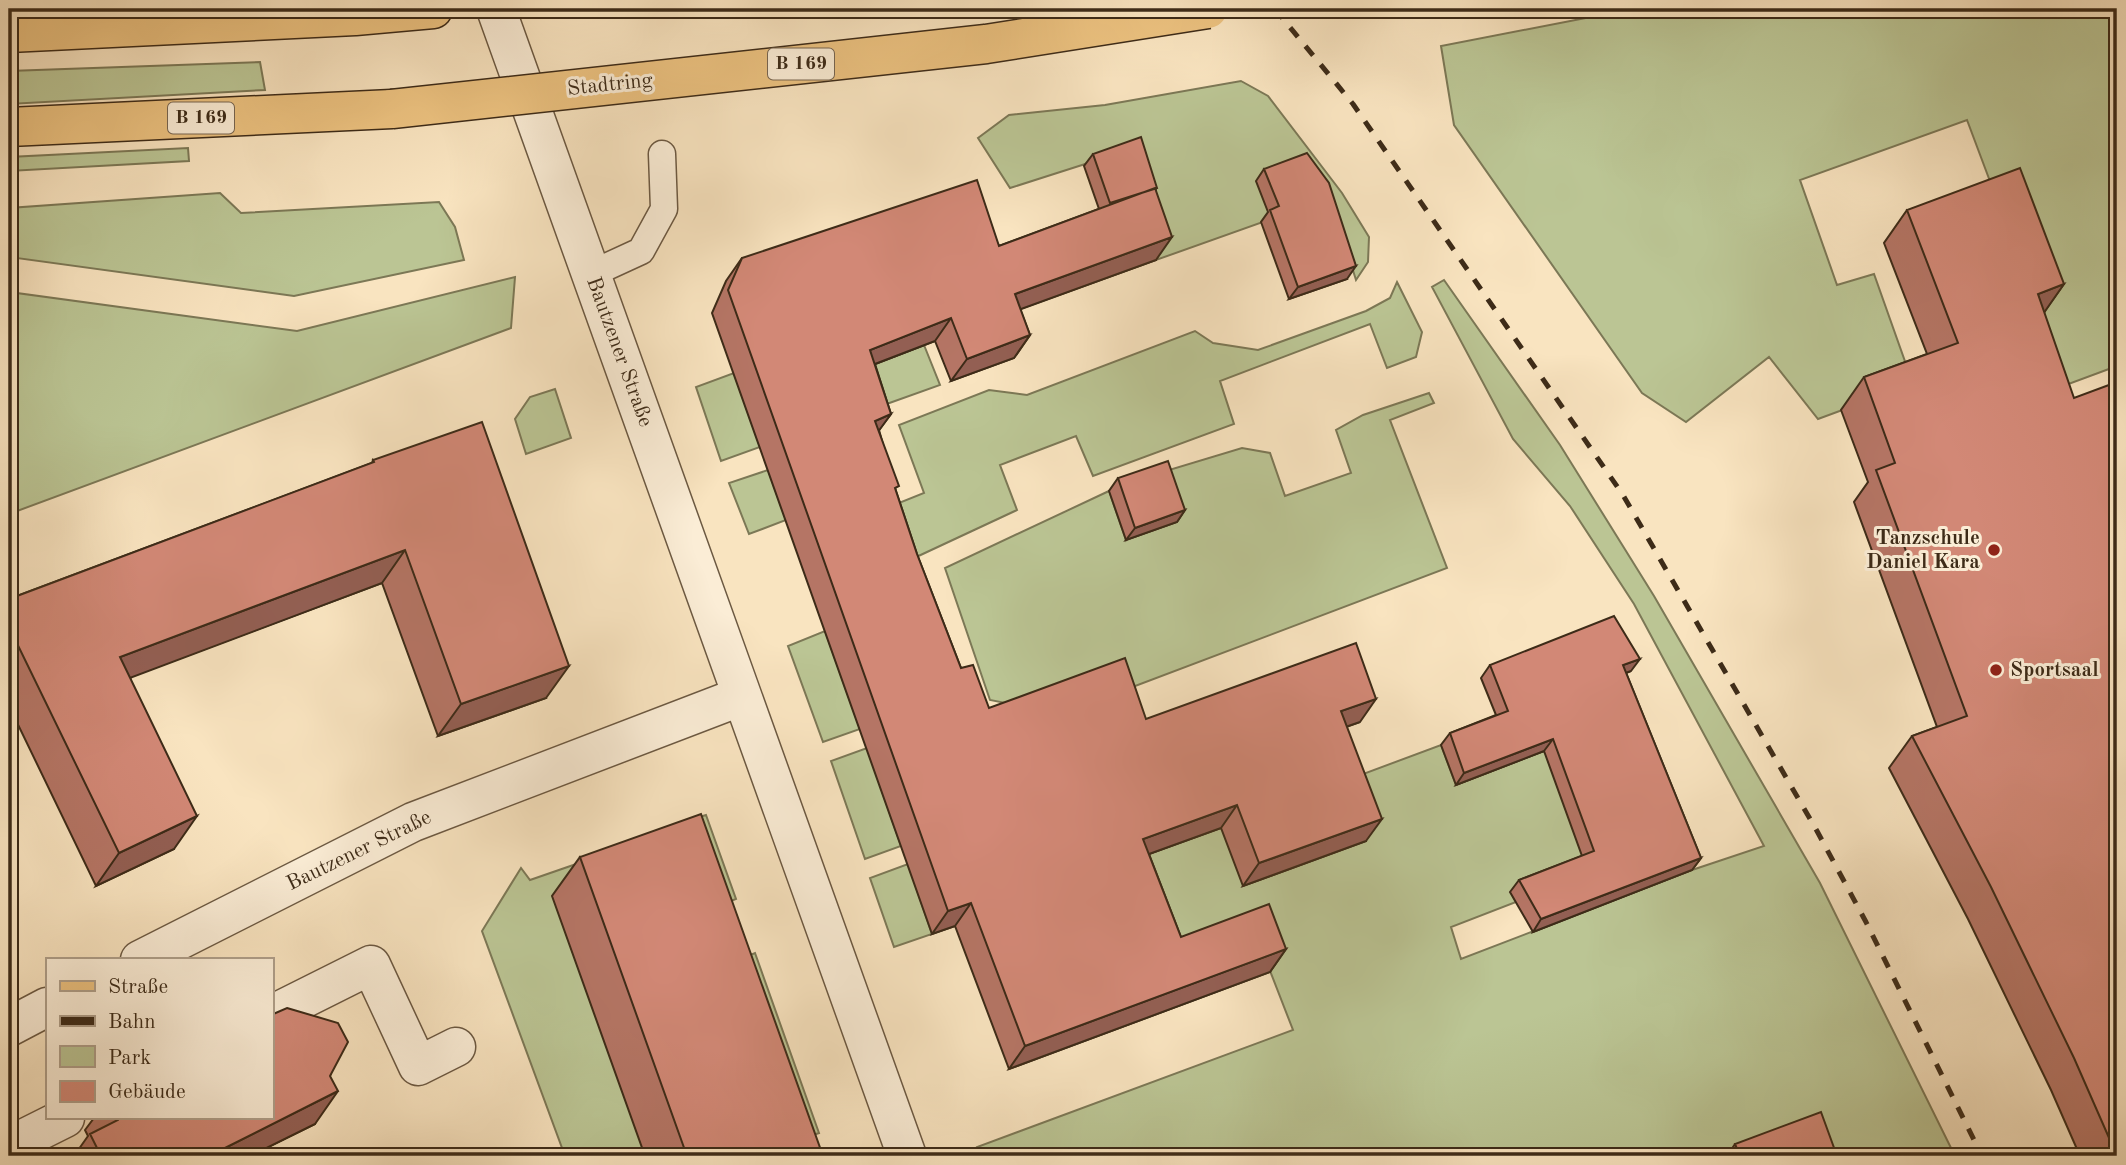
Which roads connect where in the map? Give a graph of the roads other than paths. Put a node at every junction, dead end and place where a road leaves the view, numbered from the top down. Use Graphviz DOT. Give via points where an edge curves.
graph roads {
  1 [pos="433,9"];
  2 [pos="496,9"];
  3 [pos="1208,9"];
  4 [pos="9,33"];
  5 [pos="9,127"];
  6 [pos="662,154"];
  7 [pos="591,274"];
  8 [pos="742,696"];
  9 [pos="144,958"];
  10 [pos="46,1008"];
  11 [pos="273,1014"];
  12 [pos="9,1027"];
  13 [pos="456,1047"];
  14 [pos="61,1120"];
  15 [pos="24,1156"];
  16 [pos="907,1156"];
  1 -- 4 [label="main road"];
  2 -- 7 [label="street, Bautzener Straße"];
  3 -- 5 [label="main road, Stadtring / B 169, bridge" via="986,44 392,109"];
  6 -- 7 [label="lane" via="664,209 641,251"];
  7 -- 8 [label="street, Bautzener Straße"];
  8 -- 9 [label="street, Bautzener Straße" via="413,822"];
  8 -- 16 [label="street, Bautzener Straße"];
  10 -- 12 [label="street"];
  11 -- 13 [label="street" via="371,965 418,1066"];
  14 -- 15 [label="street" via="17,1142"];
}
